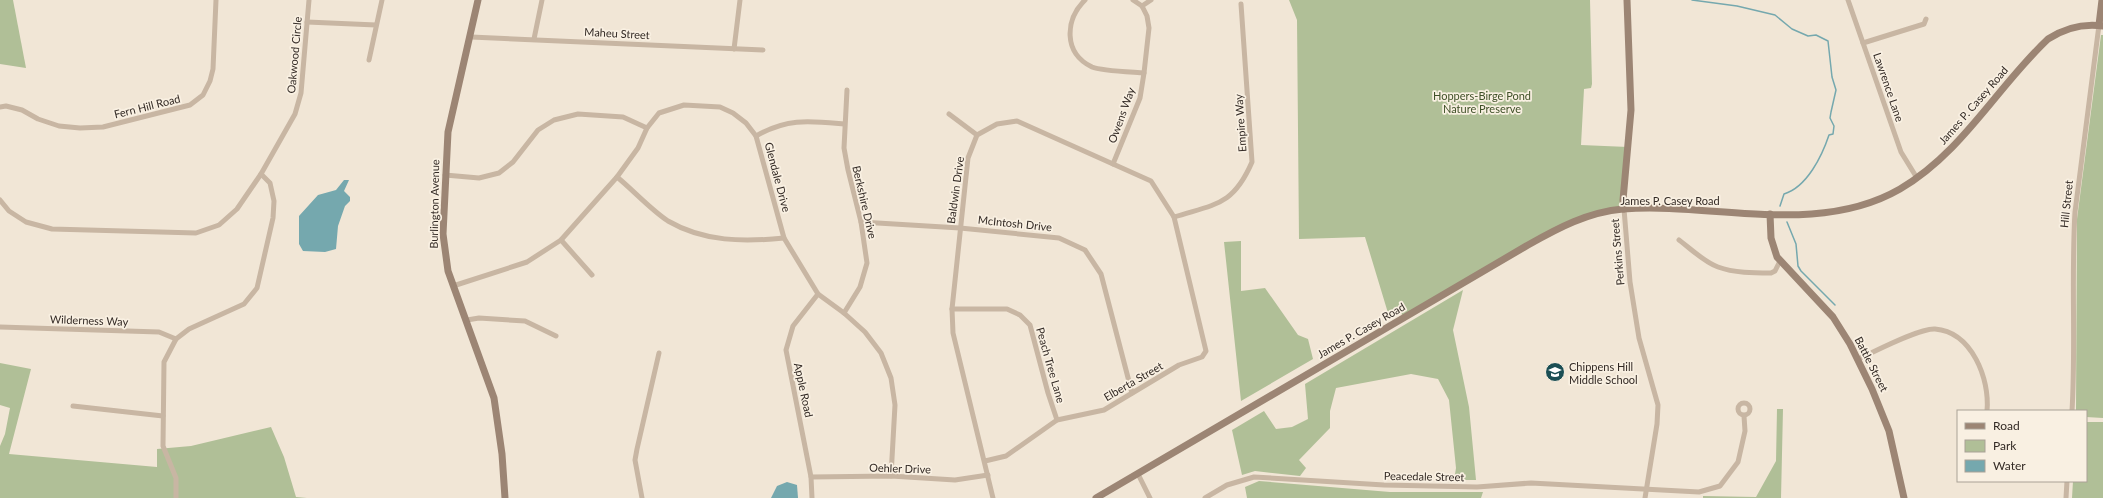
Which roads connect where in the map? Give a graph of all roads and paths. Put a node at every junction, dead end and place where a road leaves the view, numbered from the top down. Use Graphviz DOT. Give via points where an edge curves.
graph roads {
  1 [pos="216,0"];
  2 [pos="309,0"];
  3 [pos="382,0"];
  4 [pos="478,0"];
  5 [pos="542,0"];
  6 [pos="740,0"];
  7 [pos="1085,0"];
  8 [pos="1133,0"];
  9 [pos="1150,0"];
  10 [pos="1627,0"];
  11 [pos="1848,0"];
  12 [pos="2102,0"];
  13 [pos="1241,4"];
  14 [pos="1142,6"];
  15 [pos="1926,19"];
  16 [pos="307,22"];
  17 [pos="376,25"];
  18 [pos="2101,25"];
  19 [pos="471,36"];
  20 [pos="534,39"];
  21 [pos="1864,43"];
  22 [pos="734,49"];
  23 [pos="763,50"];
  24 [pos="369,60"];
  25 [pos="1144,73"];
  26 [pos="847,90"];
  27 [pos="0,107"];
  28 [pos="949,114"];
  29 [pos="844,124"];
  30 [pos="647,128"];
  31 [pos="977,135"];
  32 [pos="756,136"];
  33 [pos="1113,164"];
  34 [pos="260,174"];
  35 [pos="445,175"];
  36 [pos="617,177"];
  37 [pos="1917,178"];
  38 [pos="0,200"];
  39 [pos="1624,209"];
  40 [pos="1770,214"];
  41 [pos="1174,217"];
  42 [pos="861,222"];
  43 [pos="960,228"];
  44 [pos="784,238"];
  45 [pos="561,240"];
  46 [pos="1679,240"];
  47 [pos="1780,261"];
  48 [pos="592,275"];
  49 [pos="453,286"];
  50 [pos="818,294"];
  51 [pos="952,309"];
  52 [pos="844,313"];
  53 [pos="467,320"];
  54 [pos="0,327"];
  55 [pos="556,336"];
  56 [pos="176,339"];
  57 [pos="659,353"];
  58 [pos="1858,359"];
  59 [pos="1132,393"];
  60 [pos="73,406"];
  61 [pos="1987,410"];
  62 [pos="2072,410"];
  63 [pos="163,416"];
  64 [pos="1744,416"];
  65 [pos="1057,420"];
  66 [pos="984,461"];
  67 [pos="1138,474"];
  68 [pos="988,475"];
  69 [pos="891,476"];
  70 [pos="811,477"];
  71 [pos="2067,482"];
  72 [pos="1647,490"];
  73 [pos="176,498"];
  74 [pos="504,498"];
  75 [pos="642,498"];
  76 [pos="812,498"];
  77 [pos="993,498"];
  78 [pos="1096,498"];
  79 [pos="1150,498"];
  80 [pos="1205,498"];
  81 [pos="1645,498"];
  82 [pos="1904,498"];
  83 [pos="2066,498"];
  1 -- 27 [label="street, Fern Hill Road" via="213,69 203,95 190,106 103,127 80,128 60,126 38,119 22,110"];
  2 -- 16 [label="street, Oakwood Circle"];
  3 -- 17 [label="street"];
  4 -- 19 [label="main road, Burlington Avenue"];
  5 -- 20 [label="street"];
  6 -- 22 [label="street"];
  7 -- 25 [label="street, Owens Way" via="1076,9 1070,22 1071,42 1077,56 1093,67"];
  8 -- 14 [label="street"];
  9 -- 14 [label="street"];
  10 -- 39 [label="main road, Perkins Street" via="1631,110"];
  11 -- 21 [label="street, Lawrence Lane"];
  12 -- 18 [label="main road, Hill Street"];
  13 -- 41 [label="street, Empire Way" via="1252,162 1244,181 1231,196 1217,204"];
  14 -- 25 [label="street, Owens Way" via="1149,28"];
  15 -- 21 [label="street" via="1924,24"];
  16 -- 17 [label="street"];
  16 -- 34 [label="street, Oakwood Circle" via="302,93 298,107"];
  17 -- 24 [label="street"];
  18 -- 37 [label="main road, James P. Casey Road" via="2061,30 2048,39 1950,150"];
  18 -- 62 [label="street, Hill Street" via="2075,212"];
  19 -- 20 [label="street, Maheu Street"];
  19 -- 35 [label="main road, Burlington Avenue" via="448,132"];
  20 -- 22 [label="street, Maheu Street"];
  21 -- 37 [label="street, Lawrence Lane" via="1901,152"];
  22 -- 23 [label="street, Maheu Street"];
  25 -- 33 [label="street, Owens Way" via="1140,98"];
  26 -- 29 [label="street, Berkshire Drive"];
  28 -- 31 [label="street"];
  29 -- 32 [label="street" via="803,122 775,126"];
  29 -- 42 [label="street, Berkshire Drive" via="844,148"];
  30 -- 32 [label="street, Glendale Drive" via="659,113 684,105 709,106 720,107 733,113"];
  30 -- 35 [label="street" via="623,118 578,114 554,120 538,130 513,162 499,173 479,178"];
  30 -- 36 [label="street, Glendale Drive" via="638,148"];
  31 -- 33 [label="street" via="997,124 1018,121"];
  31 -- 43 [label="street, Baldwin Drive" via="968,158"];
  32 -- 44 [label="street, Glendale Drive"];
  33 -- 41 [label="street" via="1151,181"];
  34 -- 38 [label="street" via="237,209 218,225 196,233 52,229 26,222 9,211"];
  34 -- 56 [label="street" via="270,184 274,201 273,218 257,288 244,304 188,329"];
  35 -- 49 [label="main road, Burlington Avenue" via="443,234 445,258"];
  36 -- 44 [label="street" via="668,220 701,235 747,241"];
  36 -- 45 [label="street, Glendale Drive"];
  37 -- 40 [label="main road, James P. Casey Road" via="1888,195 1852,209 1810,215"];
  39 -- 40 [label="main road, James P. Casey Road"];
  39 -- 67 [label="main road, James P. Casey Road" via="1583,218 1550,232"];
  39 -- 72 [label="street, Perkins Street" via="1630,282 1639,338 1658,405"];
  40 -- 47 [label="main road, Battle Street" via="1772,242"];
  41 -- 59 [label="street, Elberta Street" via="1206,346 1205,355 1179,365"];
  42 -- 43 [label="street, McIntosh Drive"];
  42 -- 52 [label="street, Berkshire Drive" via="867,263 860,287"];
  43 -- 51 [label="street, Baldwin Drive"];
  43 -- 59 [label="street, McIntosh Drive" via="1059,238 1085,250 1100,274"];
  44 -- 50 [label="street, Glendale Drive"];
  45 -- 48 [label="street"];
  45 -- 49 [label="street, Glendale Drive" via="527,262"];
  46 -- 47 [label="street" via="1714,265 1733,271 1771,273"];
  47 -- 58 [label="main road, Battle Street" via="1833,317"];
  49 -- 53 [label="main road, Burlington Avenue"];
  50 -- 52 [label="street, Glendale Drive"];
  50 -- 70 [label="street, Apple Road" via="793,326 786,350"];
  51 -- 65 [label="street, Peach Tree Lane" via="1007,309 1020,315 1030,325"];
  51 -- 66 [label="street, Baldwin Drive" via="953,333"];
  52 -- 69 [label="street, Glendale Drive" via="865,332 881,353 891,378 895,404"];
  53 -- 55 [label="street" via="494,318 525,321"];
  53 -- 74 [label="main road, Burlington Avenue" via="495,403 502,454"];
  54 -- 56 [label="street, Wilderness Way" via="159,332"];
  56 -- 63 [label="street" via="164,362"];
  57 -- 75 [label="street" via="635,460"];
  58 -- 61 [label="street" via="1915,334 1934,329 1953,334 1970,351 1982,373 1988,399"];
  58 -- 82 [label="main road, Battle Street" via="1885,418"];
  59 -- 65 [label="street, Elberta Street" via="1104,410"];
  60 -- 63 [label="street"];
  63 -- 73 [label="street" via="163,446 176,478"];
  64 -- 72 [label="street, Peacedale Street" via="1745,431 1738,462 1720,486 1699,492"];
  65 -- 66 [label="street, Elberta Street" via="1006,456"];
  66 -- 68 [label="street, Baldwin Drive"];
  67 -- 78 [label="main road, James P. Casey Road"];
  67 -- 79 [label="street"];
  68 -- 69 [label="street, Oehler Drive" via="955,480"];
  68 -- 77 [label="street, Baldwin Drive"];
  69 -- 70 [label="street, Oehler Drive"];
  70 -- 76 [label="street, Apple Road"];
  71 -- 83 [label="street"];
  72 -- 80 [label="street, Peacedale Street" via="1531,482 1477,487 1384,485 1254,477 1227,485"];
  72 -- 81 [label="street, Perkins Street"];
}
